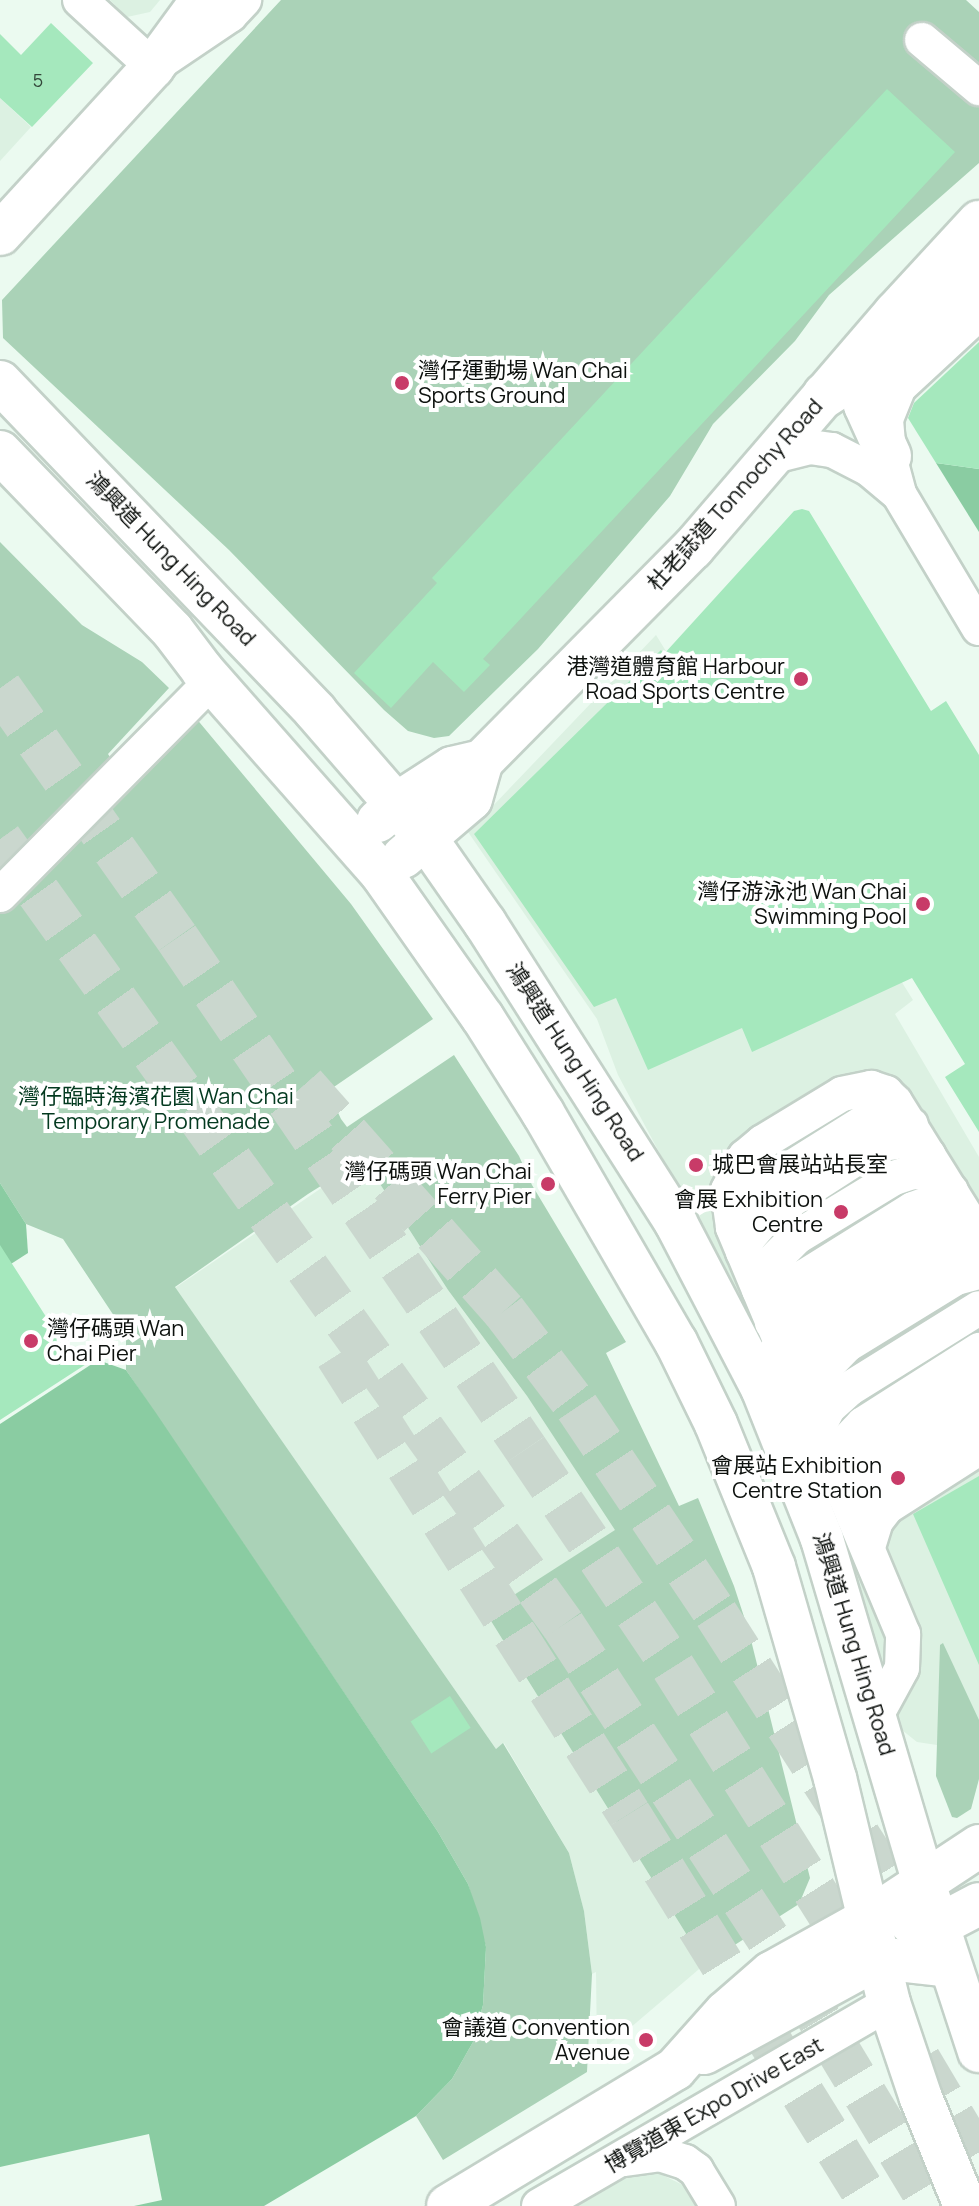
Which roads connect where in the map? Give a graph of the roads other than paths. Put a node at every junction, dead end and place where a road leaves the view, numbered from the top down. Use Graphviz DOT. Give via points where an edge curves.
graph roads {
  1 [pos="202,0"];
  2 [pos="244,0"];
  3 [pos="88,2"];
  4 [pos="922,40"];
  5 [pos="153,67"];
  6 [pos="979,88"];
  7 [pos="979,222"];
  8 [pos="0,234"];
  9 [pos="979,275"];
  10 [pos="979,313"];
  11 [pos="911,340"];
  12 [pos="0,382"];
  13 [pos="825,395"];
  14 [pos="0,452"];
  15 [pos="774,456"];
  16 [pos="894,475"];
  17 [pos="979,628"];
  18 [pos="213,680"];
  19 [pos="482,761"];
  20 [pos="398,803"];
  21 [pos="427,840"];
  22 [pos="355,841"];
  23 [pos="381,873"];
  24 [pos="0,895"];
  25 [pos="928,1155"];
  26 [pos="952,1192"];
  27 [pos="977,1237"];
  28 [pos="738,1239"];
  29 [pos="979,1272"];
  30 [pos="759,1290"];
  31 [pos="979,1308"];
  32 [pos="979,1350"];
  33 [pos="781,1363"];
  34 [pos="979,1382"];
  35 [pos="979,1415"];
  36 [pos="817,1430"];
  37 [pos="979,1448"];
  38 [pos="849,1506"];
  39 [pos="877,1714"];
  40 [pos="979,1846"];
  41 [pos="923,1880"];
  42 [pos="979,1904"];
  43 [pos="870,1918"];
  44 [pos="937,1926"];
  45 [pos="964,1957"];
  46 [pos="878,1958"];
  47 [pos="889,2003"];
  48 [pos="979,2051"];
  49 [pos="675,2069"];
  50 [pos="617,2161"];
  51 [pos="448,2206"];
  52 [pos="539,2206"];
  53 [pos="718,2206"];
  54 [pos="965,2206"];
  1 -- 5 [label="main road"];
  2 -- 5 [label="street"];
  3 -- 5 [label="street"];
  4 -- 6 [label="street"];
  5 -- 8 [label="main road"];
  7 -- 13 [label="main road, 杜老誌道 Tonnochy Road"];
  9 -- 11 [label="highway"];
  10 -- 16 [label="street" via="899,387 886,420"];
  11 -- 13 [label="highway"];
  11 -- 16 [label="highway" via="871,389 866,405"];
  12 -- 20 [label="main road, 鴻興道 Hung Hing Road"];
  13 -- 15 [label="main road, 杜老誌道 Tonnochy Road"];
  14 -- 18 [label="main road, 鴻興道 Hung Hing Road" via="121,573"];
  15 -- 16 [label="street" via="810,447 832,450"];
  15 -- 19 [label="main road, 杜老誌道 Tonnochy Road" via="693,548"];
  16 -- 17 [label="street"];
  18 -- 22 [label="main road, 鴻興道 Hung Hing Road"];
  18 -- 24 [label="street"];
  19 -- 20 [label="main road, 杜老誌道 Tonnochy Road" via="452,768"];
  19 -- 21 [label="main road, 杜老誌道 Tonnochy Road" via="471,799"];
  20 -- 21 [label="main road, 鴻興道 Hung Hing Road"];
  20 -- 22 [label="main road, 杜老誌道 Tonnochy Road"];
  21 -- 23 [label="main road, 杜老誌道 Tonnochy Road"];
  21 -- 33 [label="main road, 鴻興道 Hung Hing Road" via="642,1165 716,1295"];
  22 -- 23 [label="main road, 鴻興道 Hung Hing Road"];
  23 -- 43 [label="main road, 鴻興道 Hung Hing Road" via="543,1113 696,1382 774,1567"];
  25 -- 26 [label="street"];
  25 -- 28 [label="street" via="910,1142 877,1145 768,1215 748,1238"];
  25 -- 28 [label="street" via="911,1125 889,1115 869,1119 759,1188 744,1206"];
  26 -- 27 [label="street"];
  26 -- 30 [label="street" via="926,1173 894,1178 797,1237 763,1271"];
  27 -- 33 [label="street" via="825,1328"];
  27 -- 33 [label="street" via="961,1212 932,1202 804,1277 783,1298"];
  28 -- 30 [label="street"];
  29 -- 33 [label="street" via="956,1278 847,1345"];
  30 -- 33 [label="street"];
  31 -- 36 [label="street" via="849,1389 828,1408"];
  32 -- 38 [label="street" via="863,1424 843,1445"];
  33 -- 36 [label="street"];
  33 -- 39 [label="main road, 鴻興道 Hung Hing Road" via="826,1551"];
  34 -- 38 [label="street" via="873,1449 853,1469"];
  35 -- 38 [label="street" via="874,1482"];
  36 -- 38 [label="street"];
  37 -- 38 [label="street" via="887,1507 876,1521"];
  38 -- 39 [label="street" via="903,1634 902,1668"];
  39 -- 41 [label="main road, 鴻興道 Hung Hing Road"];
  40 -- 41 [label="main road"];
  41 -- 43 [label="main road"];
  41 -- 44 [label="main road, 鴻興道 Hung Hing Road"];
  42 -- 44 [label="main road"];
  43 -- 44 [label="main road"];
  43 -- 46 [label="main road, 鴻興道 Hung Hing Road"];
  43 -- 49 [label="main road" via="749,1990"];
  44 -- 45 [label="main road, 鴻興道 Hung Hing Road"];
  45 -- 46 [label="main road"];
  45 -- 47 [label="main road"];
  45 -- 48 [label="main road, 鴻興道 Hung Hing Road"];
  46 -- 47 [label="main road, 鴻興道 Hung Hing Road"];
  46 -- 49 [label="main road"];
  47 -- 50 [label="street, 博覽道東 Expo Drive East"];
  47 -- 54 [label="main road, 鴻興道 Hung Hing Road"];
  49 -- 51 [label="main road"];
  50 -- 52 [label="street, 博覽道東 Expo Drive East"];
  50 -- 53 [label="street" via="647,2154 685,2162"];
}
